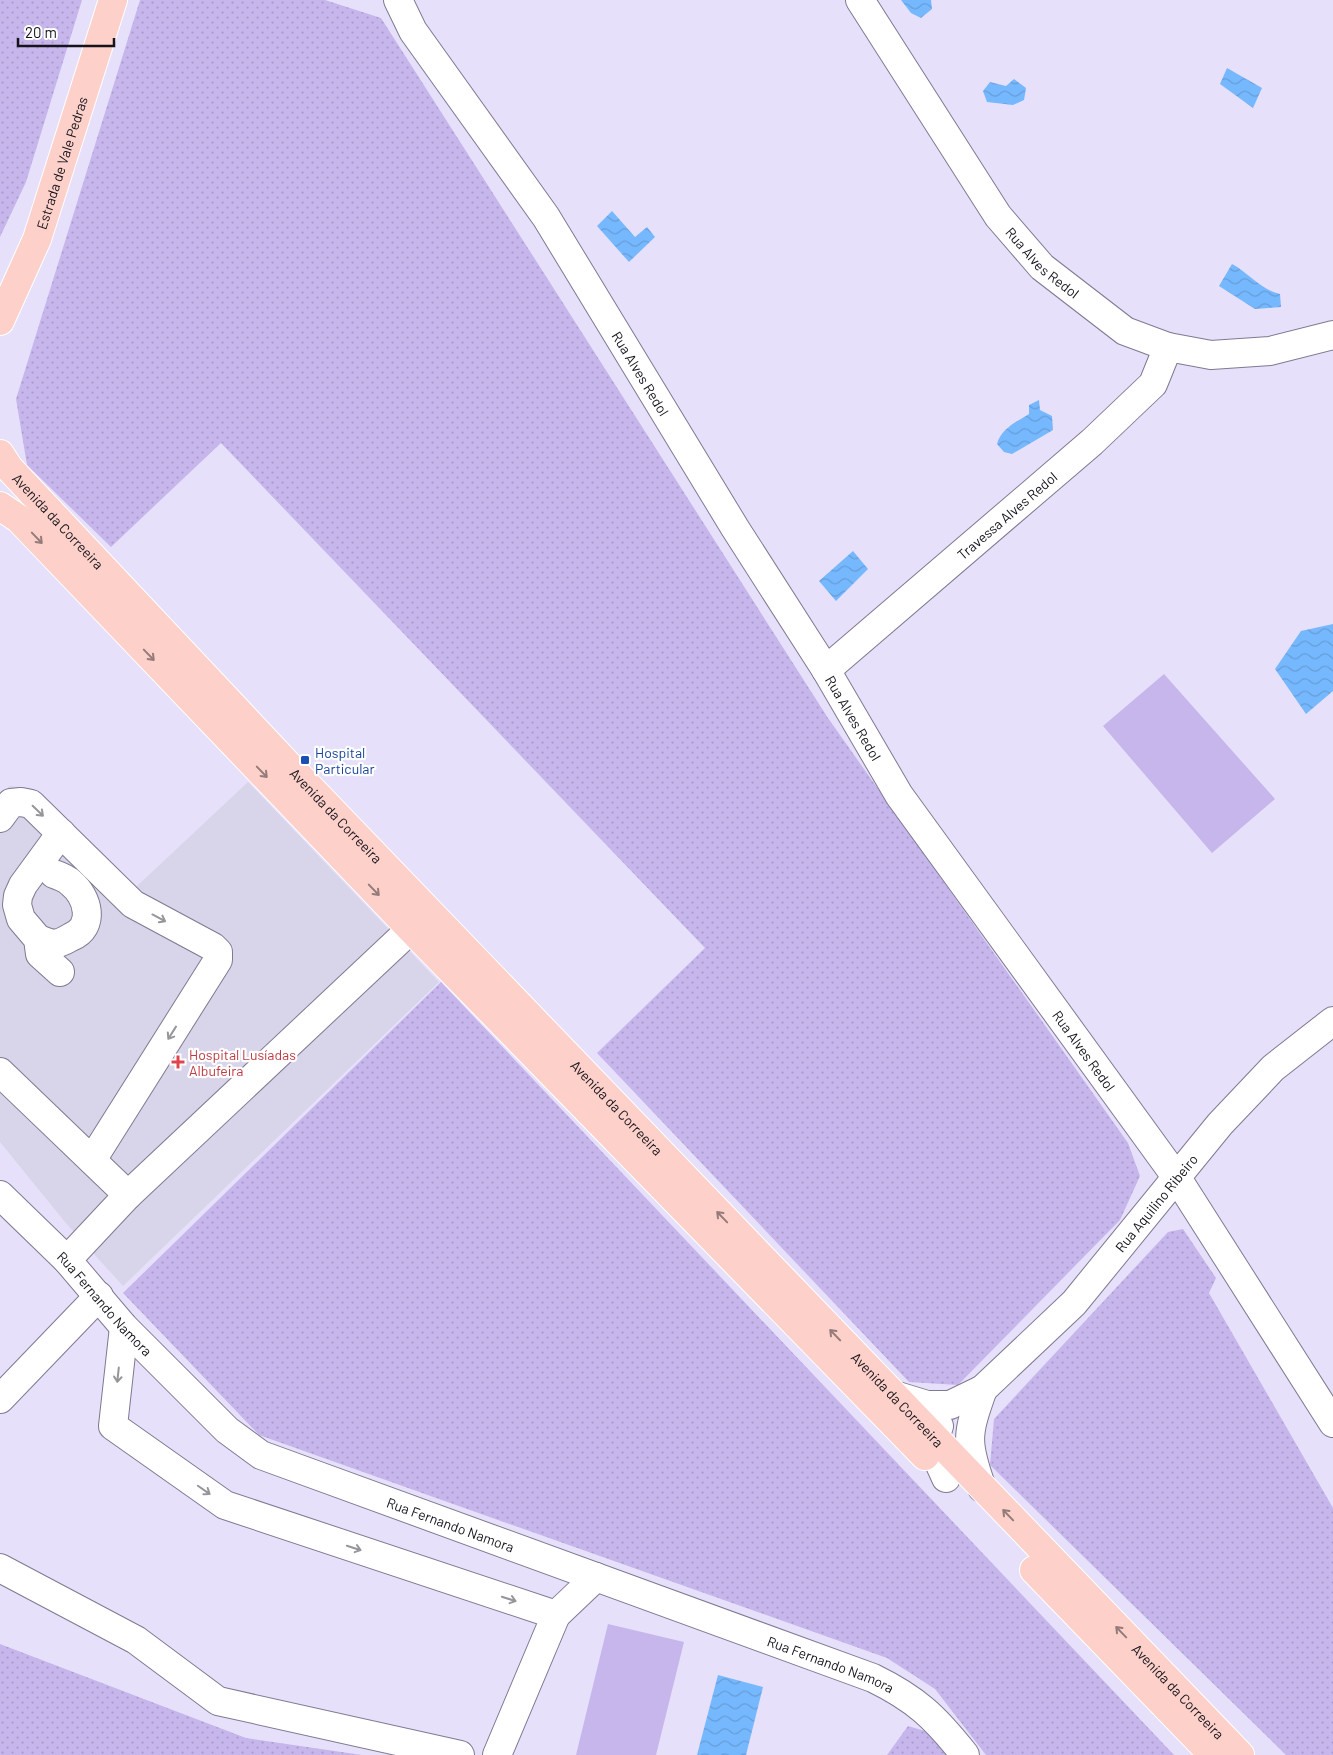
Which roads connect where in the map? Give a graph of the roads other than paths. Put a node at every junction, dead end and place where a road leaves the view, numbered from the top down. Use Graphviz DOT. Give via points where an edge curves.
graph roads {
  1 [pos="113,0"];
  2 [pos="398,0"];
  3 [pos="860,0"];
  4 [pos="0,321"];
  5 [pos="1333,335"];
  6 [pos="1168,347"];
  7 [pos="0,454"];
  8 [pos="0,506"];
  9 [pos="826,670"];
  10 [pos="0,818"];
  11 [pos="61,833"];
  12 [pos="54,874"];
  13 [pos="411,929"];
  14 [pos="38,939"];
  15 [pos="60,972"];
  16 [pos="1333,1021"];
  17 [pos="0,1072"];
  18 [pos="92,1160"];
  19 [pos="1177,1178"];
  20 [pos="0,1195"];
  21 [pos="128,1195"];
  22 [pos="67,1260"];
  23 [pos="99,1296"];
  24 [pos="124,1327"];
  25 [pos="0,1399"];
  26 [pos="969,1402"];
  27 [pos="889,1406"];
  28 [pos="1333,1422"];
  29 [pos="933,1437"];
  30 [pos="946,1478"];
  31 [pos="982,1488"];
  32 [pos="0,1568"];
  33 [pos="596,1577"];
  34 [pos="556,1615"];
  35 [pos="460,1755"];
  36 [pos="497,1755"];
  37 [pos="964,1755"];
  38 [pos="1213,1755"];
  39 [pos="1240,1755"];
  1 -- 4 [label="main road, Estrada de Vale Pedras" via="38,239"];
  2 -- 9 [label="street, Rua Alves Redol" via="413,31 546,217 734,528"];
  3 -- 6 [label="street, Rua Alves Redol" via="998,216 1042,267 1125,331"];
  5 -- 6 [label="street, Rua Alves Redol" via="1270,351 1211,355"];
  6 -- 9 [label="street, Travessa Alves Redol" via="1153,384 1099,435"];
  27 -- 7 [label="main road, Avenida da Correeira, one-way"];
  8 -- 13 [label="main road, Avenida da Correeira, one-way" via="19,519"];
  9 -- 19 [label="street, Rua Alves Redol" via="899,795"];
  10 -- 11 [label="street, one-way" via="11,803 31,804"];
  11 -- 14 [label="street" via="18,896 21,919"];
  11 -- 18 [label="street, one-way" via="133,904 218,952 218,960"];
  12 -- 14 [label="street" via="70,881 79,891 86,902 87,916 83,928 75,936 53,944"];
  13 -- 21 [label="street"];
  13 -- 27 [label="main road, Avenida da Correeira"];
  14 -- 15 [label="street" via="40,954"];
  16 -- 19 [label="street, Rua Aquilino Ribeiro" via="1273,1068 1220,1124"];
  17 -- 18 [label="street"];
  18 -- 21 [label="street"];
  19 -- 26 [label="street, Rua Aquilino Ribeiro" via="1074,1303"];
  19 -- 28 [label="street, Rua Alves Redol"];
  20 -- 22 [label="street, Rua Fernando Namora"];
  21 -- 22 [label="street"];
  22 -- 23 [label="street, Rua Fernando Namora"];
  23 -- 24 [label="street, Rua Fernando Namora"];
  23 -- 25 [label="street"];
  24 -- 33 [label="street, Rua Fernando Namora" via="227,1430 260,1455"];
  24 -- 34 [label="street, one-way" via="113,1426 225,1505"];
  26 -- 27 [label="street"];
  26 -- 29 [label="street"];
  26 -- 31 [label="street" via="970,1454"];
  27 -- 29 [label="street" via="919,1437"];
  27 -- 30 [label="main road, Avenida da Correeira"];
  29 -- 30 [label="street" via="932,1447"];
  29 -- 31 [label="main road, Avenida da Correeira"];
  30 -- 38 [label="main road, Avenida da Correeira"];
  39 -- 31 [label="main road, Avenida da Correeira, one-way"];
  32 -- 35 [label="street" via="136,1640 218,1701"];
  33 -- 34 [label="street"];
  33 -- 37 [label="street, Rua Fernando Namora" via="873,1678 906,1695 936,1719"];
  34 -- 36 [label="street"];
}
